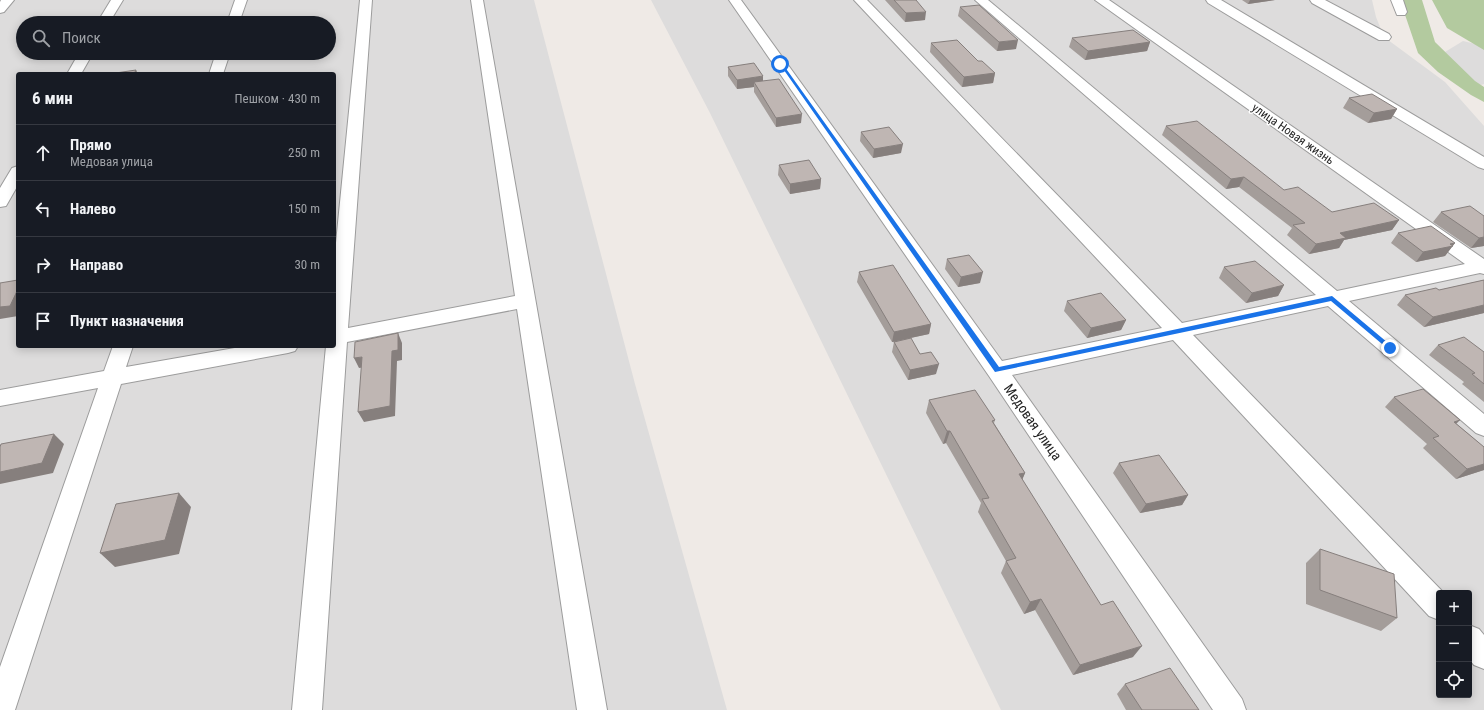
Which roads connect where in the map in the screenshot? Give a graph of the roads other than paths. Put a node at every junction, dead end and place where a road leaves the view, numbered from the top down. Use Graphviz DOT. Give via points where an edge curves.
graph roads {
  1 [pos="8,0"];
  2 [pos="116,0"];
  3 [pos="241,0"];
  4 [pos="366,0"];
  5 [pos="477,0"];
  6 [pos="735,0"];
  7 [pos="860,0"];
  8 [pos="981,0"];
  9 [pos="1101,0"];
  10 [pos="1212,0"];
  11 [pos="1316,0"];
  12 [pos="1397,0"];
  13 [pos="0,9"];
  14 [pos="1401,12"];
  15 [pos="107,16"];
  16 [pos="235,16"];
  17 [pos="1384,37"];
  18 [pos="82,60"];
  19 [pos="221,60"];
  20 [pos="75,72"];
  21 [pos="217,72"];
  22 [pos="1484,164"];
  23 [pos="16,174"];
  24 [pos="0,202"];
  25 [pos="1483,267"];
  26 [pos="1332,298"];
  27 [pos="526,301"];
  28 [pos="1177,331"];
  29 [pos="336,337"];
  30 [pos="122,348"];
  31 [pos="277,348"];
  32 [pos="335,348"];
  33 [pos="997,370"];
  34 [pos="113,378"];
  35 [pos="0,398"];
  36 [pos="1484,427"];
  37 [pos="1436,604"];
  38 [pos="1472,642"];
  39 [pos="1484,655"];
  40 [pos="0,710"];
  41 [pos="307,710"];
  42 [pos="592,710"];
  43 [pos="1231,710"];
  1 -- 13 [label="street"];
  2 -- 15 [label="street"];
  3 -- 16 [label="street"];
  4 -- 29 [label="street"];
  5 -- 27 [label="street"];
  6 -- 33 [label="street, Медовая улица"];
  7 -- 28 [label="street"];
  8 -- 26 [label="street"];
  9 -- 25 [label="street, улица Новая жизнь"];
  10 -- 22 [label="street"];
  11 -- 17 [label="street"];
  12 -- 14 [label="street"];
  18 -- 20 [label="street"];
  19 -- 21 [label="street"];
  23 -- 24 [label="street"];
  25 -- 26 [label="street"];
  26 -- 28 [label="street"];
  26 -- 36 [label="street"];
  27 -- 29 [label="street"];
  27 -- 42 [label="street"];
  28 -- 33 [label="street"];
  28 -- 37 [label="street"];
  30 -- 34 [label="street"];
  31 -- 34 [label="street"];
  32 -- 41 [label="street"];
  33 -- 43 [label="street, Медовая улица"];
  34 -- 35 [label="street"];
  34 -- 40 [label="street"];
  38 -- 39 [label="street"];
}
